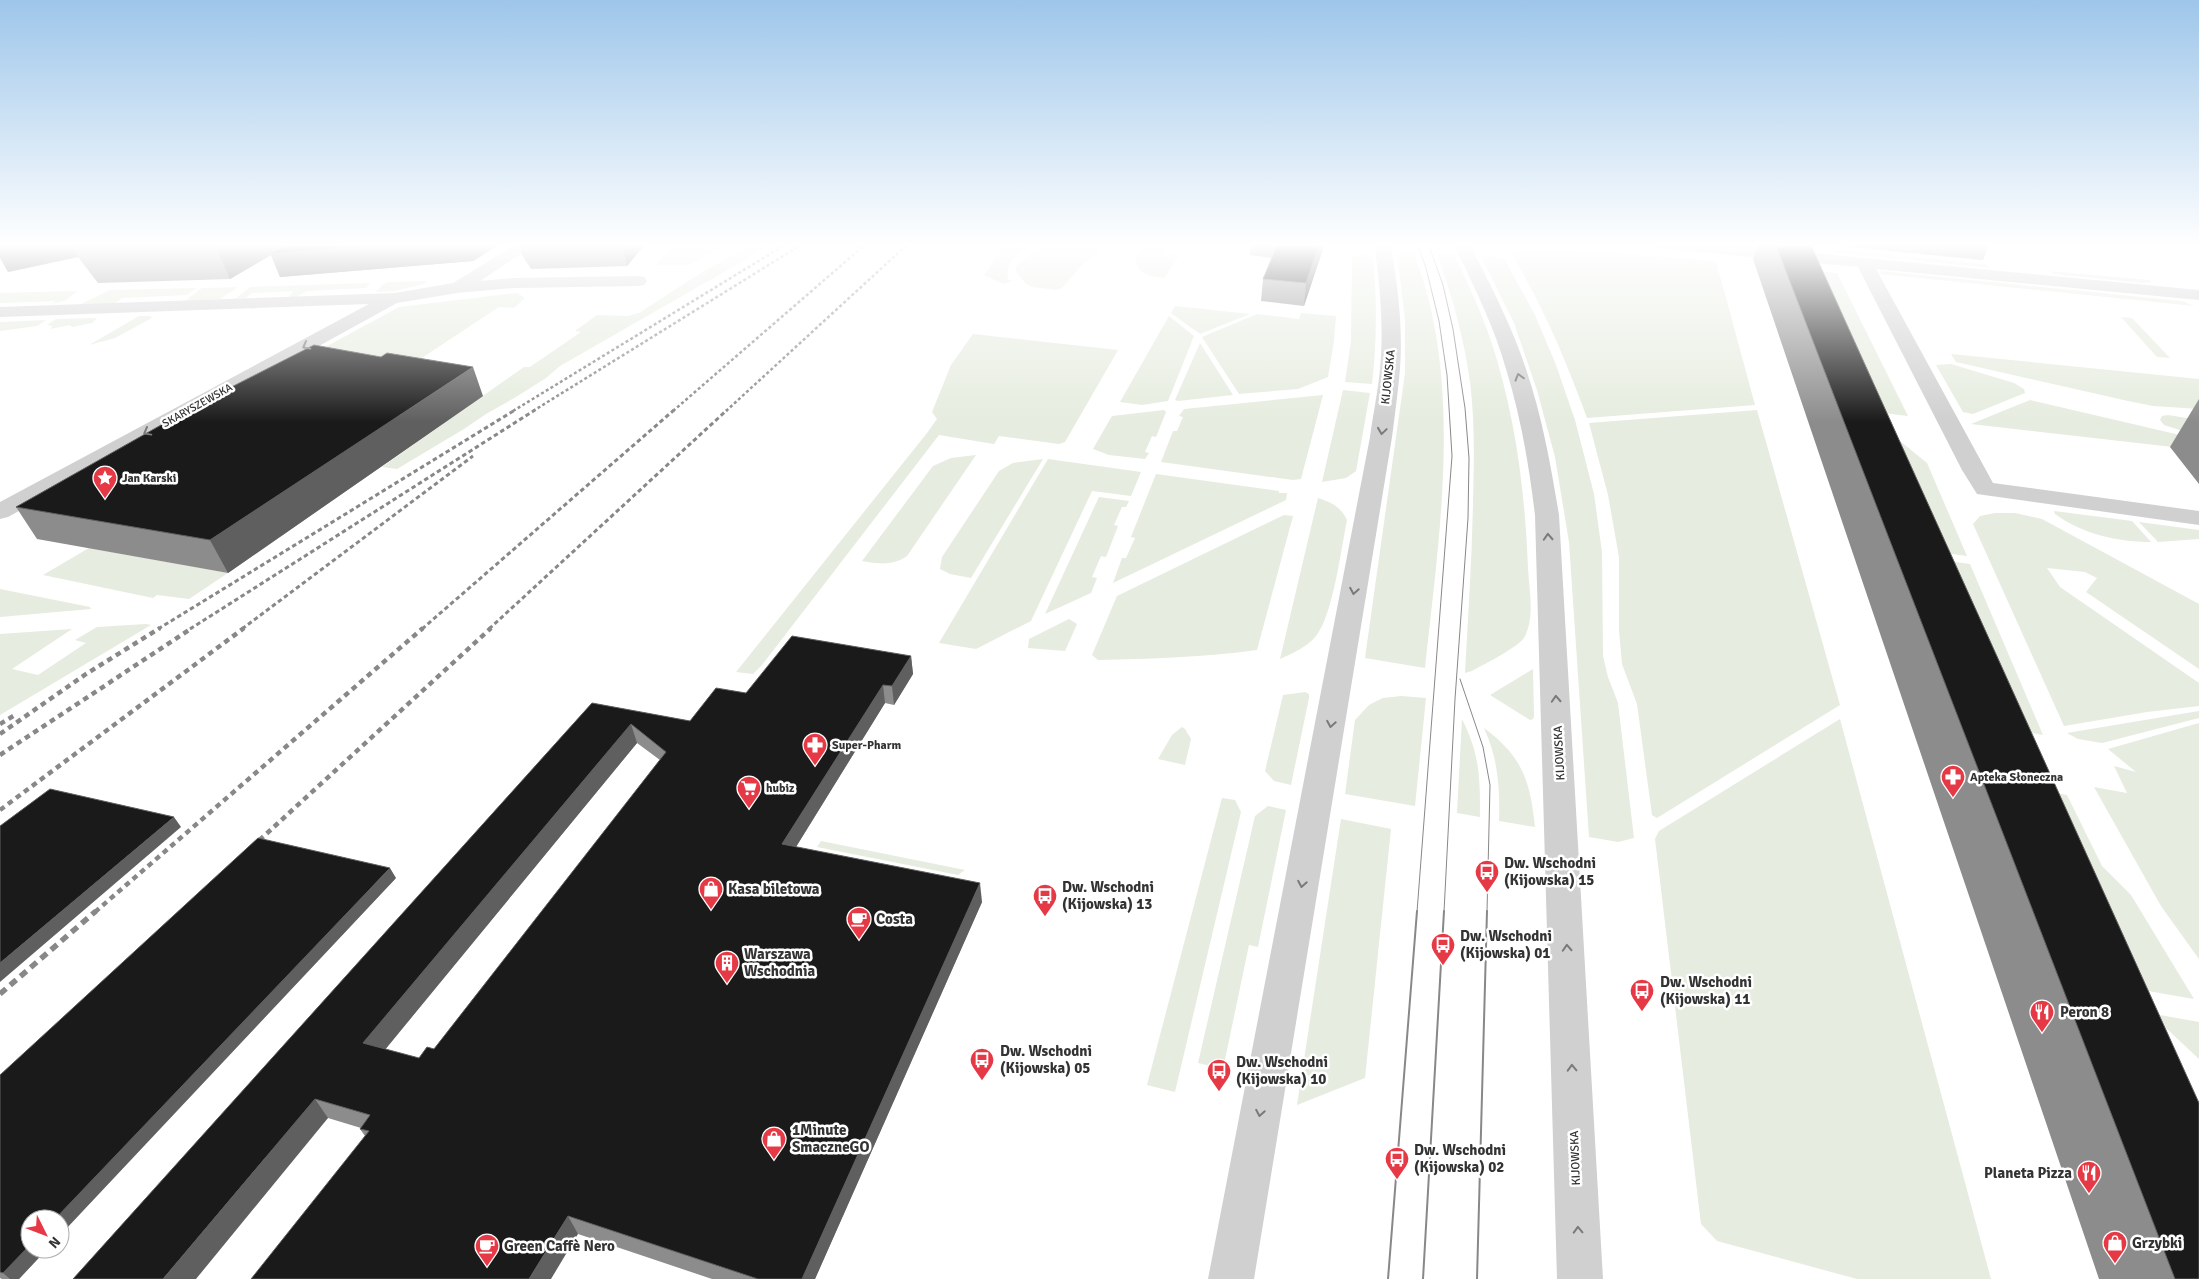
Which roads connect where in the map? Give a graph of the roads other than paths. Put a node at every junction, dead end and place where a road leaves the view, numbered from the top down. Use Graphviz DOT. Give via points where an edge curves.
graph roads {
  1 [pos="262,303"];
  2 [pos="385,303"];
  3 [pos="1389,303"];
  4 [pos="1489,303"];
  5 [pos="1885,303"];
  6 [pos="0,312"];
  7 [pos="0,512"];
  8 [pos="2199,518"];
  9 [pos="1231,1279"];
  10 [pos="1580,1279"];
  1 -- 6 [label="street"];
  2 -- 7 [label="street, SKARYSZEWSKA, one-way"];
  3 -- 9 [label="street, KIJOWSKA, one-way" via="1390,369 1382,428"];
  10 -- 4 [label="street, KIJOWSKA, one-way" via="1546,515 1530,420 1516,368"];
  5 -- 8 [label="street" via="1986,489"];
}
